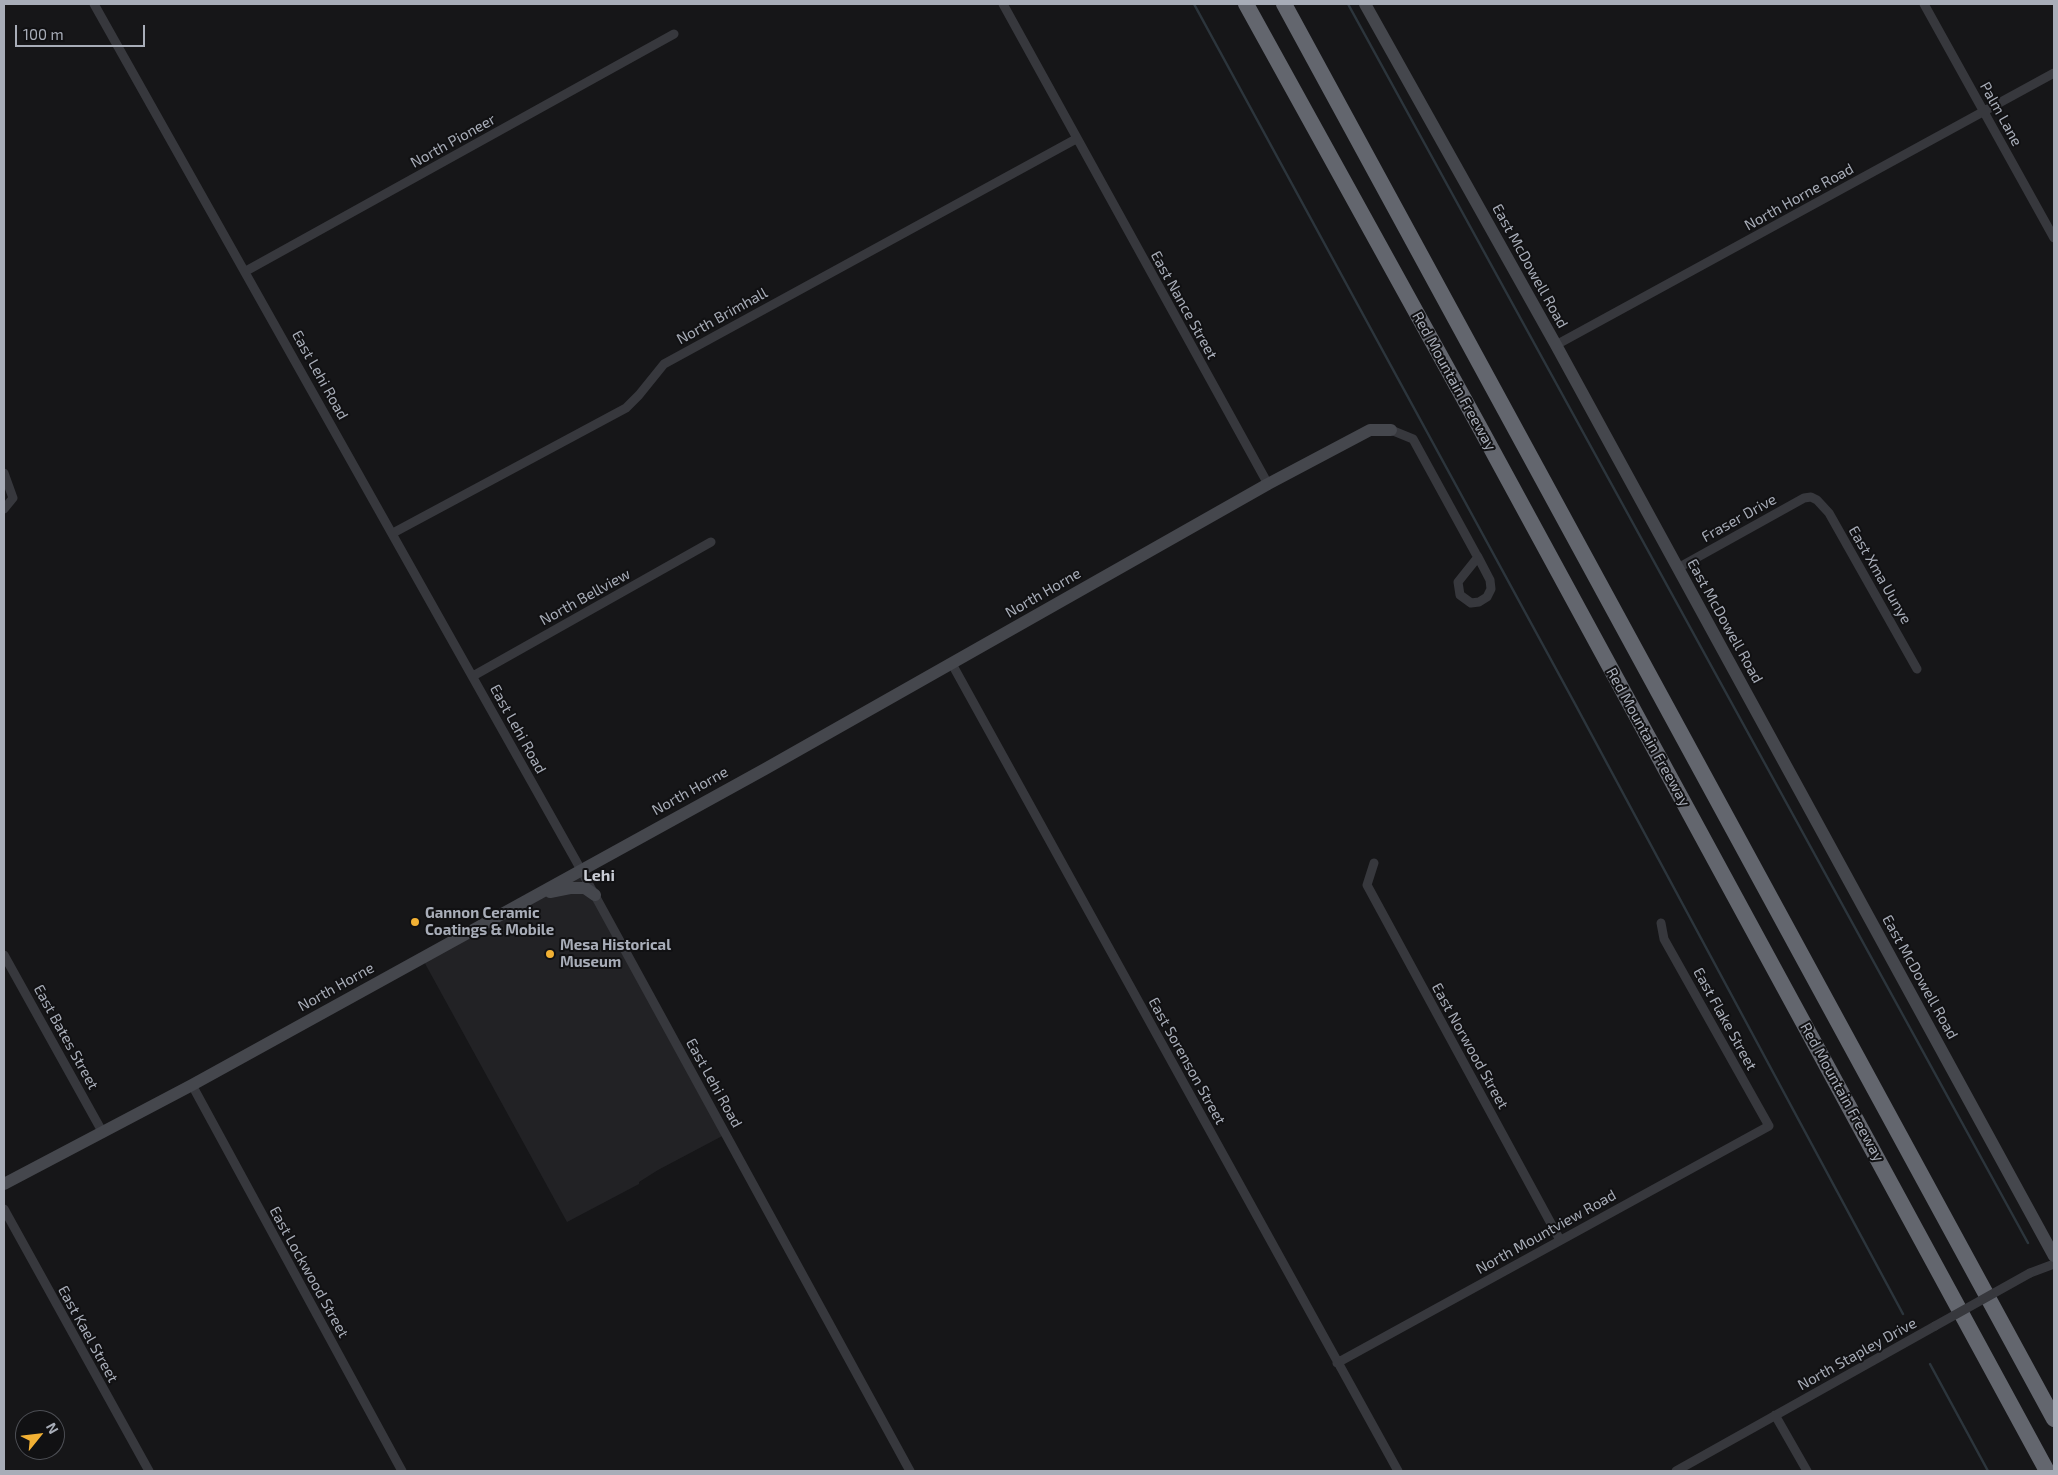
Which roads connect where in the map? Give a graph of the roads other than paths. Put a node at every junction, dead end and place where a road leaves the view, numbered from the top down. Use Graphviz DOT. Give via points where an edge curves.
graph roads {
  1 [pos="94,4"];
  2 [pos="1003,4"];
  3 [pos="1246,4"];
  4 [pos="1284,4"];
  5 [pos="1364,4"];
  6 [pos="1924,4"];
  7 [pos="674,34"];
  8 [pos="2054,73"];
  9 [pos="1984,111"];
  10 [pos="1076,139"];
  11 [pos="2054,238"];
  12 [pos="246,272"];
  13 [pos="1556,345"];
  14 [pos="1392,430"];
  15 [pos="4,473"];
  16 [pos="1268,484"];
  17 [pos="1815,499"];
  18 [pos="4,509"];
  19 [pos="393,533"];
  20 [pos="711,542"];
  21 [pos="1478,557"];
  22 [pos="1678,568"];
  23 [pos="952,664"];
  24 [pos="1917,669"];
  25 [pos="473,676"];
  26 [pos="1374,863"];
  27 [pos="581,870"];
  28 [pos="595,895"];
  29 [pos="522,903"];
  30 [pos="1661,923"];
  31 [pos="4,955"];
  32 [pos="192,1085"];
  33 [pos="1769,1126"];
  34 [pos="103,1133"];
  35 [pos="4,1184"];
  36 [pos="4,1209"];
  37 [pos="1560,1240"];
  38 [pos="2054,1256"];
  39 [pos="2054,1264"];
  40 [pos="1337,1363"];
  41 [pos="1775,1415"];
  42 [pos="2054,1419"];
  43 [pos="149,1471"];
  44 [pos="402,1471"];
  45 [pos="910,1471"];
  46 [pos="1398,1471"];
  47 [pos="1676,1471"];
  48 [pos="1807,1471"];
  49 [pos="2048,1471"];
  1 -- 12 [label="street, East Lehi Road"];
  2 -- 10 [label="street, East Nance Street"];
  3 -- 49 [label="highway, Red Mountain Freeway"];
  4 -- 42 [label="highway, Red Mountain Freeway"];
  5 -- 13 [label="street, East McDowell Road"];
  6 -- 9 [label="street, Palm Lane"];
  7 -- 12 [label="street, North Pioneer"];
  8 -- 9 [label="street, North Horne Road"];
  9 -- 11 [label="street, Palm Lane"];
  9 -- 13 [label="street, North Horne Road"];
  10 -- 16 [label="street, East Nance Street"];
  10 -- 19 [label="street, North Brimhall" via="664,364 626,408"];
  12 -- 19 [label="street, East Lehi Road"];
  13 -- 22 [label="street, East McDowell Road"];
  14 -- 16 [label="street, North Horne" via="1370,430"];
  14 -- 21 [label="street" via="1413,439"];
  15 -- 18 [label="street" via="13,498"];
  16 -- 23 [label="street, North Horne"];
  17 -- 22 [label="street, Fraser Drive" via="1808,496"];
  17 -- 24 [label="street, East Xma Uunye" via="1829,513"];
  19 -- 25 [label="street, East Lehi Road"];
  20 -- 25 [label="street, North Bellview"];
  21 -- 21 [label="street" via="1491,589 1484,600 1470,603 1460,595 1458,582"];
  22 -- 38 [label="street, East McDowell Road"];
  23 -- 27 [label="street, North Horne"];
  23 -- 40 [label="street, East Sorenson Street"];
  25 -- 27 [label="street, East Lehi Road"];
  26 -- 37 [label="street, East Norwood Street" via="1366,886"];
  27 -- 28 [label="street, East Lehi Road"];
  27 -- 29 [label="street, North Horne"];
  28 -- 29 [label="street" via="585,888 570,888"];
  28 -- 45 [label="street, East Lehi Road"];
  29 -- 32 [label="street, North Horne"];
  30 -- 33 [label="street, East Flake Street" via="1664,939"];
  31 -- 34 [label="street, East Bates Street"];
  32 -- 34 [label="street, North Horne"];
  32 -- 44 [label="street, East Lockwood Street"];
  33 -- 37 [label="street, North Mountview Road"];
  34 -- 35 [label="street, North Horne"];
  36 -- 43 [label="street, East Kael Street"];
  37 -- 40 [label="street, North Mountview Road"];
  39 -- 41 [label="street, North Stapley Drive, bridge" via="2030,1273"];
  40 -- 46 [label="street, East Sorenson Street"];
  41 -- 47 [label="street, North Stapley Drive"];
  41 -- 48 [label="street"];
}
